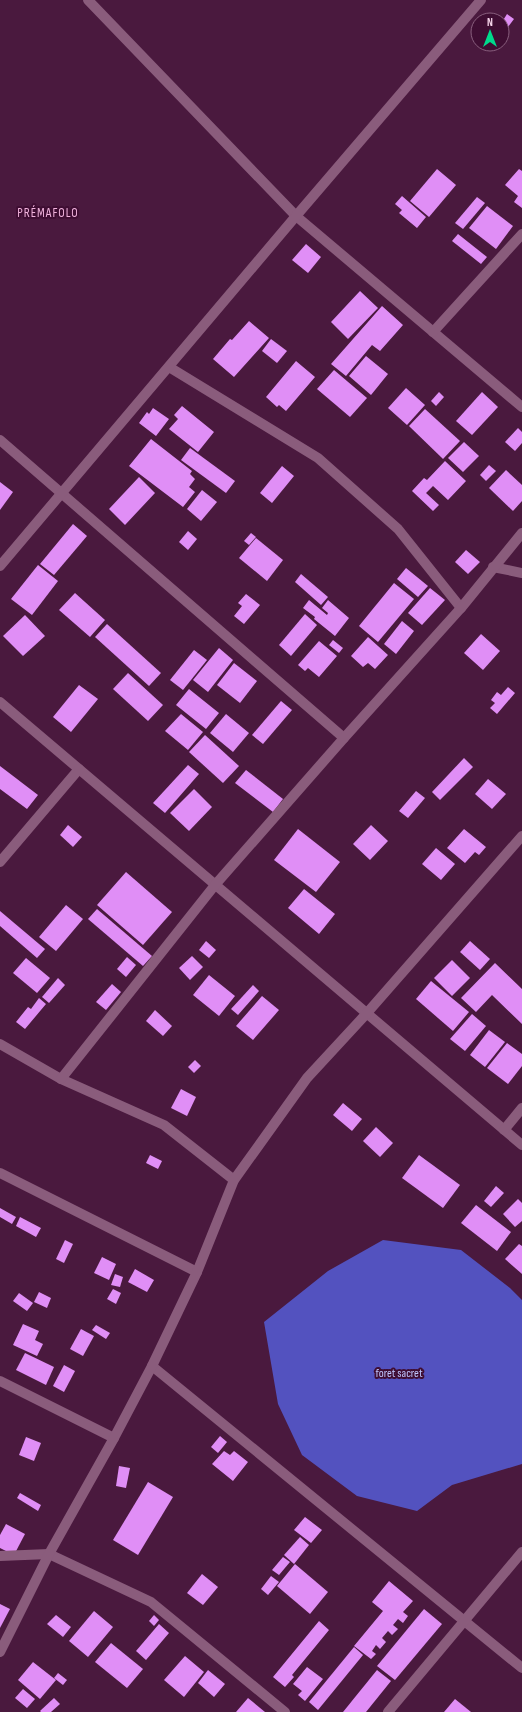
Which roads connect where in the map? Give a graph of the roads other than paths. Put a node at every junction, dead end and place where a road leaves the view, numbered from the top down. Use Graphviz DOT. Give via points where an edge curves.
graph roads {
  1 [pos="88,0"];
  2 [pos="481,0"];
  3 [pos="296,216"];
  4 [pos="522,234"];
  5 [pos="433,332"];
  6 [pos="169,367"];
  7 [pos="522,407"];
  8 [pos="0,440"];
  9 [pos="62,494"];
  10 [pos="522,533"];
  11 [pos="0,566"];
  12 [pos="493,567"];
  13 [pos="522,573"];
  14 [pos="461,608"];
  15 [pos="0,702"];
  16 [pos="344,738"];
  17 [pos="78,769"];
  18 [pos="522,836"];
  19 [pos="0,862"];
  20 [pos="215,885"];
  21 [pos="367,1013"];
  22 [pos="0,1044"];
  23 [pos="61,1079"];
  24 [pos="522,1108"];
  25 [pos="504,1130"];
  26 [pos="522,1145"];
  27 [pos="0,1173"];
  28 [pos="234,1180"];
  29 [pos="197,1272"];
  30 [pos="152,1366"];
  31 [pos="0,1381"];
  32 [pos="114,1438"];
  33 [pos="522,1552"];
  34 [pos="48,1554"];
  35 [pos="0,1556"];
  36 [pos="464,1621"];
  37 [pos="0,1652"];
  38 [pos="522,1668"];
  39 [pos="285,1712"];
  40 [pos="388,1712"];
  1 -- 3 [label="street"];
  2 -- 3 [label="street"];
  3 -- 5 [label="street"];
  3 -- 6 [label="street"];
  4 -- 5 [label="street"];
  5 -- 7 [label="street"];
  6 -- 9 [label="street"];
  6 -- 14 [label="street" via="318,458 398,529"];
  8 -- 9 [label="street"];
  9 -- 11 [label="street"];
  9 -- 16 [label="street"];
  10 -- 12 [label="street"];
  12 -- 13 [label="street"];
  12 -- 14 [label="street"];
  14 -- 16 [label="street"];
  15 -- 17 [label="street"];
  16 -- 20 [label="street"];
  17 -- 19 [label="street"];
  17 -- 20 [label="street"];
  18 -- 21 [label="street"];
  20 -- 21 [label="street"];
  20 -- 23 [label="street"];
  21 -- 25 [label="street"];
  21 -- 28 [label="street" via="307,1078"];
  22 -- 23 [label="street"];
  23 -- 28 [label="street" via="164,1125"];
  24 -- 25 [label="street"];
  25 -- 26 [label="street"];
  27 -- 29 [label="street"];
  28 -- 29 [label="street"];
  29 -- 30 [label="street"];
  30 -- 32 [label="street"];
  30 -- 36 [label="street"];
  31 -- 32 [label="street"];
  32 -- 34 [label="street"];
  33 -- 36 [label="street"];
  34 -- 35 [label="street"];
  34 -- 37 [label="street"];
  34 -- 39 [label="street" via="151,1602"];
  36 -- 38 [label="street"];
  36 -- 40 [label="street"];
}
